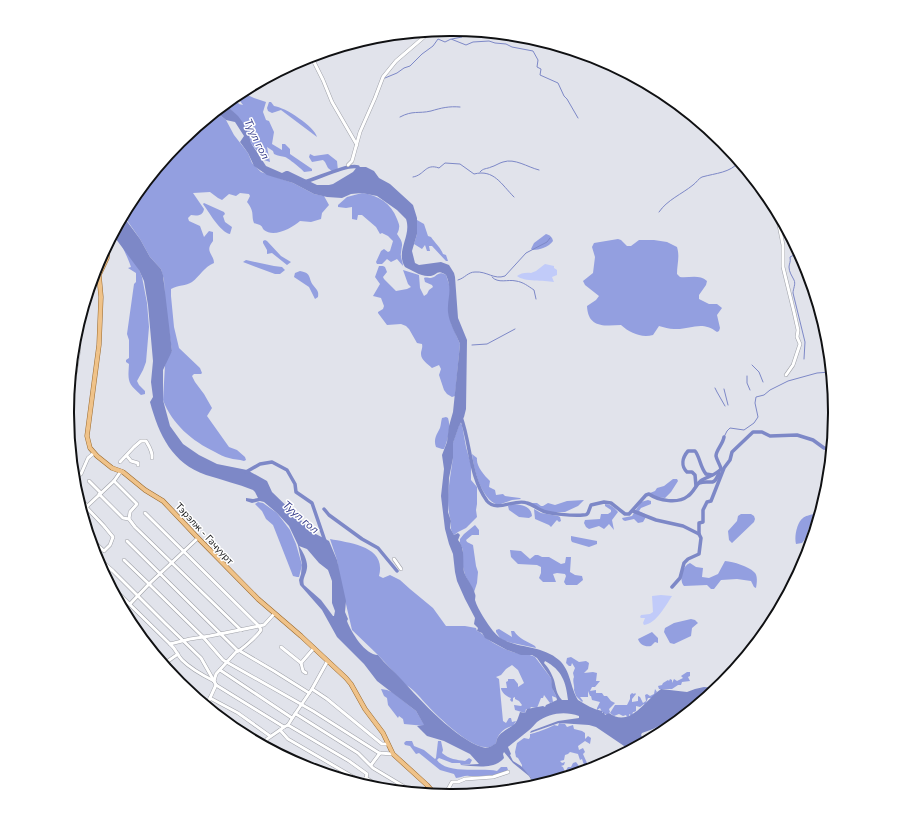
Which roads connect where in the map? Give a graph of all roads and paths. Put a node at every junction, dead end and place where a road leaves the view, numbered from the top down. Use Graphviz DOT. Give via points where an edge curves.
graph roads {
  1 [pos="424,37"];
  2 [pos="314,62"];
  3 [pos="357,146"];
  4 [pos="348,165"];
  5 [pos="780,229"];
  6 [pos="99,278"];
  7 [pos="786,375"];
  8 [pos="94,454"];
  9 [pos="127,456"];
  10 [pos="152,458"];
  11 [pos="120,462"];
  12 [pos="138,465"];
  13 [pos="121,471"];
  14 [pos="80,475"];
  15 [pos="89,481"];
  16 [pos="114,481"];
  17 [pos="100,493"];
  18 [pos="87,506"];
  19 [pos="144,513"];
  20 [pos="129,519"];
  21 [pos="198,538"];
  22 [pos="127,541"];
  23 [pos="99,546"];
  24 [pos="184,553"];
  25 [pos="394,559"];
  26 [pos="124,560"];
  27 [pos="172,563"];
  28 [pos="107,566"];
  29 [pos="401,569"];
  30 [pos="160,573"];
  31 [pos="149,584"];
  32 [pos="138,596"];
  33 [pos="123,597"];
  34 [pos="130,604"];
  35 [pos="274,614"];
  36 [pos="259,626"];
  37 [pos="241,630"];
  38 [pos="220,634"];
  39 [pos="203,637"];
  40 [pos="184,641"];
  41 [pos="170,644"];
  42 [pos="281,647"];
  43 [pos="314,648"];
  44 [pos="239,651"];
  45 [pos="178,654"];
  46 [pos="169,662"];
  47 [pos="227,662"];
  48 [pos="327,662"];
  49 [pos="301,663"];
  50 [pos="220,670"];
  51 [pos="306,673"];
  52 [pos="214,681"];
  53 [pos="216,685"];
  54 [pos="312,688"];
  55 [pos="309,693"];
  56 [pos="210,698"];
  57 [pos="300,705"];
  58 [pos="295,714"];
  59 [pos="292,718"];
  60 [pos="288,726"];
  61 [pos="284,727"];
  62 [pos="280,730"];
  63 [pos="270,736"];
  64 [pos="265,740"];
  65 [pos="388,744"];
  66 [pos="380,753"];
  67 [pos="393,754"];
  68 [pos="372,766"];
  69 [pos="508,772"];
  70 [pos="347,774"];
  71 [pos="366,776"];
  72 [pos="364,779"];
  73 [pos="372,780"];
  74 [pos="405,786"];
  75 [pos="430,788"];
  76 [pos="448,789"];
  1 -- 3 [label="street" via="396,61 383,77 360,132"];
  2 -- 3 [label="street" via="332,102"];
  3 -- 4 [label="street"];
  5 -- 7 [label="street" via="783,267 800,344 793,365"];
  6 -- 8 [label="main road" via="99,345 88,432 88,441"];
  8 -- 13 [label="main road, Тэрэлж - Гачуурт"];
  8 -- 14 [label="street" via="88,458"];
  9 -- 10 [label="street" via="144,440 151,450"];
  9 -- 11 [label="street"];
  9 -- 12 [label="street"];
  13 -- 16 [label="street"];
  13 -- 21 [label="main road, Тэрэлж - Гачуурт" via="163,500"];
  15 -- 17 [label="street"];
  16 -- 17 [label="street"];
  16 -- 20 [label="street" via="137,504 130,512"];
  17 -- 18 [label="street"];
  17 -- 20 [label="street" via="123,518"];
  18 -- 23 [label="street" via="113,538 104,551"];
  19 -- 24 [label="street"];
  20 -- 27 [label="street"];
  21 -- 24 [label="street"];
  21 -- 35 [label="main road, Тэрэлж - Гачуурт"];
  22 -- 30 [label="street"];
  24 -- 27 [label="street"];
  24 -- 36 [label="street"];
  25 -- 29 [label="street"];
  26 -- 31 [label="street"];
  27 -- 30 [label="street"];
  27 -- 37 [label="street"];
  28 -- 32 [label="street"];
  30 -- 31 [label="street"];
  30 -- 38 [label="street"];
  31 -- 32 [label="street"];
  31 -- 39 [label="street"];
  32 -- 34 [label="street"];
  32 -- 40 [label="street"];
  33 -- 34 [label="street"];
  34 -- 41 [label="street"];
  35 -- 36 [label="street" via="264,625"];
  35 -- 43 [label="main road, Тэрэлж - Гачуурт"];
  36 -- 37 [label="street"];
  36 -- 44 [label="street" via="261,630 255,638"];
  37 -- 38 [label="street"];
  38 -- 39 [label="street"];
  38 -- 44 [label="street"];
  39 -- 40 [label="street"];
  39 -- 47 [label="street"];
  40 -- 41 [label="street"];
  40 -- 52 [label="street" via="201,658"];
  41 -- 45 [label="street"];
  42 -- 49 [label="street"];
  43 -- 48 [label="main road, Тэрэлж - Гачуурт"];
  43 -- 49 [label="street"];
  44 -- 47 [label="street"];
  44 -- 55 [label="street"];
  45 -- 46 [label="street"];
  45 -- 52 [label="street" via="191,668"];
  47 -- 50 [label="street"];
  47 -- 57 [label="street"];
  48 -- 54 [label="street"];
  48 -- 65 [label="main road, Тэрэлж - Гачуурт" via="351,684"];
  49 -- 51 [label="street"];
  50 -- 52 [label="street"];
  50 -- 59 [label="street"];
  52 -- 53 [label="street"];
  53 -- 56 [label="street"];
  53 -- 61 [label="street"];
  54 -- 55 [label="street"];
  54 -- 65 [label="street" via="382,744"];
  55 -- 57 [label="street"];
  56 -- 63 [label="street" via="238,713"];
  57 -- 58 [label="street"];
  57 -- 66 [label="street"];
  58 -- 59 [label="street"];
  58 -- 68 [label="street" via="358,752"];
  59 -- 60 [label="street"];
  60 -- 61 [label="street"];
  60 -- 71 [label="street" via="336,753"];
  61 -- 62 [label="street"];
  62 -- 63 [label="street"];
  62 -- 70 [label="street" via="288,739"];
  63 -- 64 [label="street"];
  65 -- 67 [label="main road, Тэрэлж - Гачуурт"];
  66 -- 67 [label="street"];
  66 -- 68 [label="street"];
  67 -- 75 [label="main road, Тэрэлж - Гачуурт"];
  68 -- 71 [label="street"];
  68 -- 74 [label="street"];
  69 -- 76 [label="street" via="493,777 452,782"];
  71 -- 72 [label="street"];
  71 -- 73 [label="street"];
}
